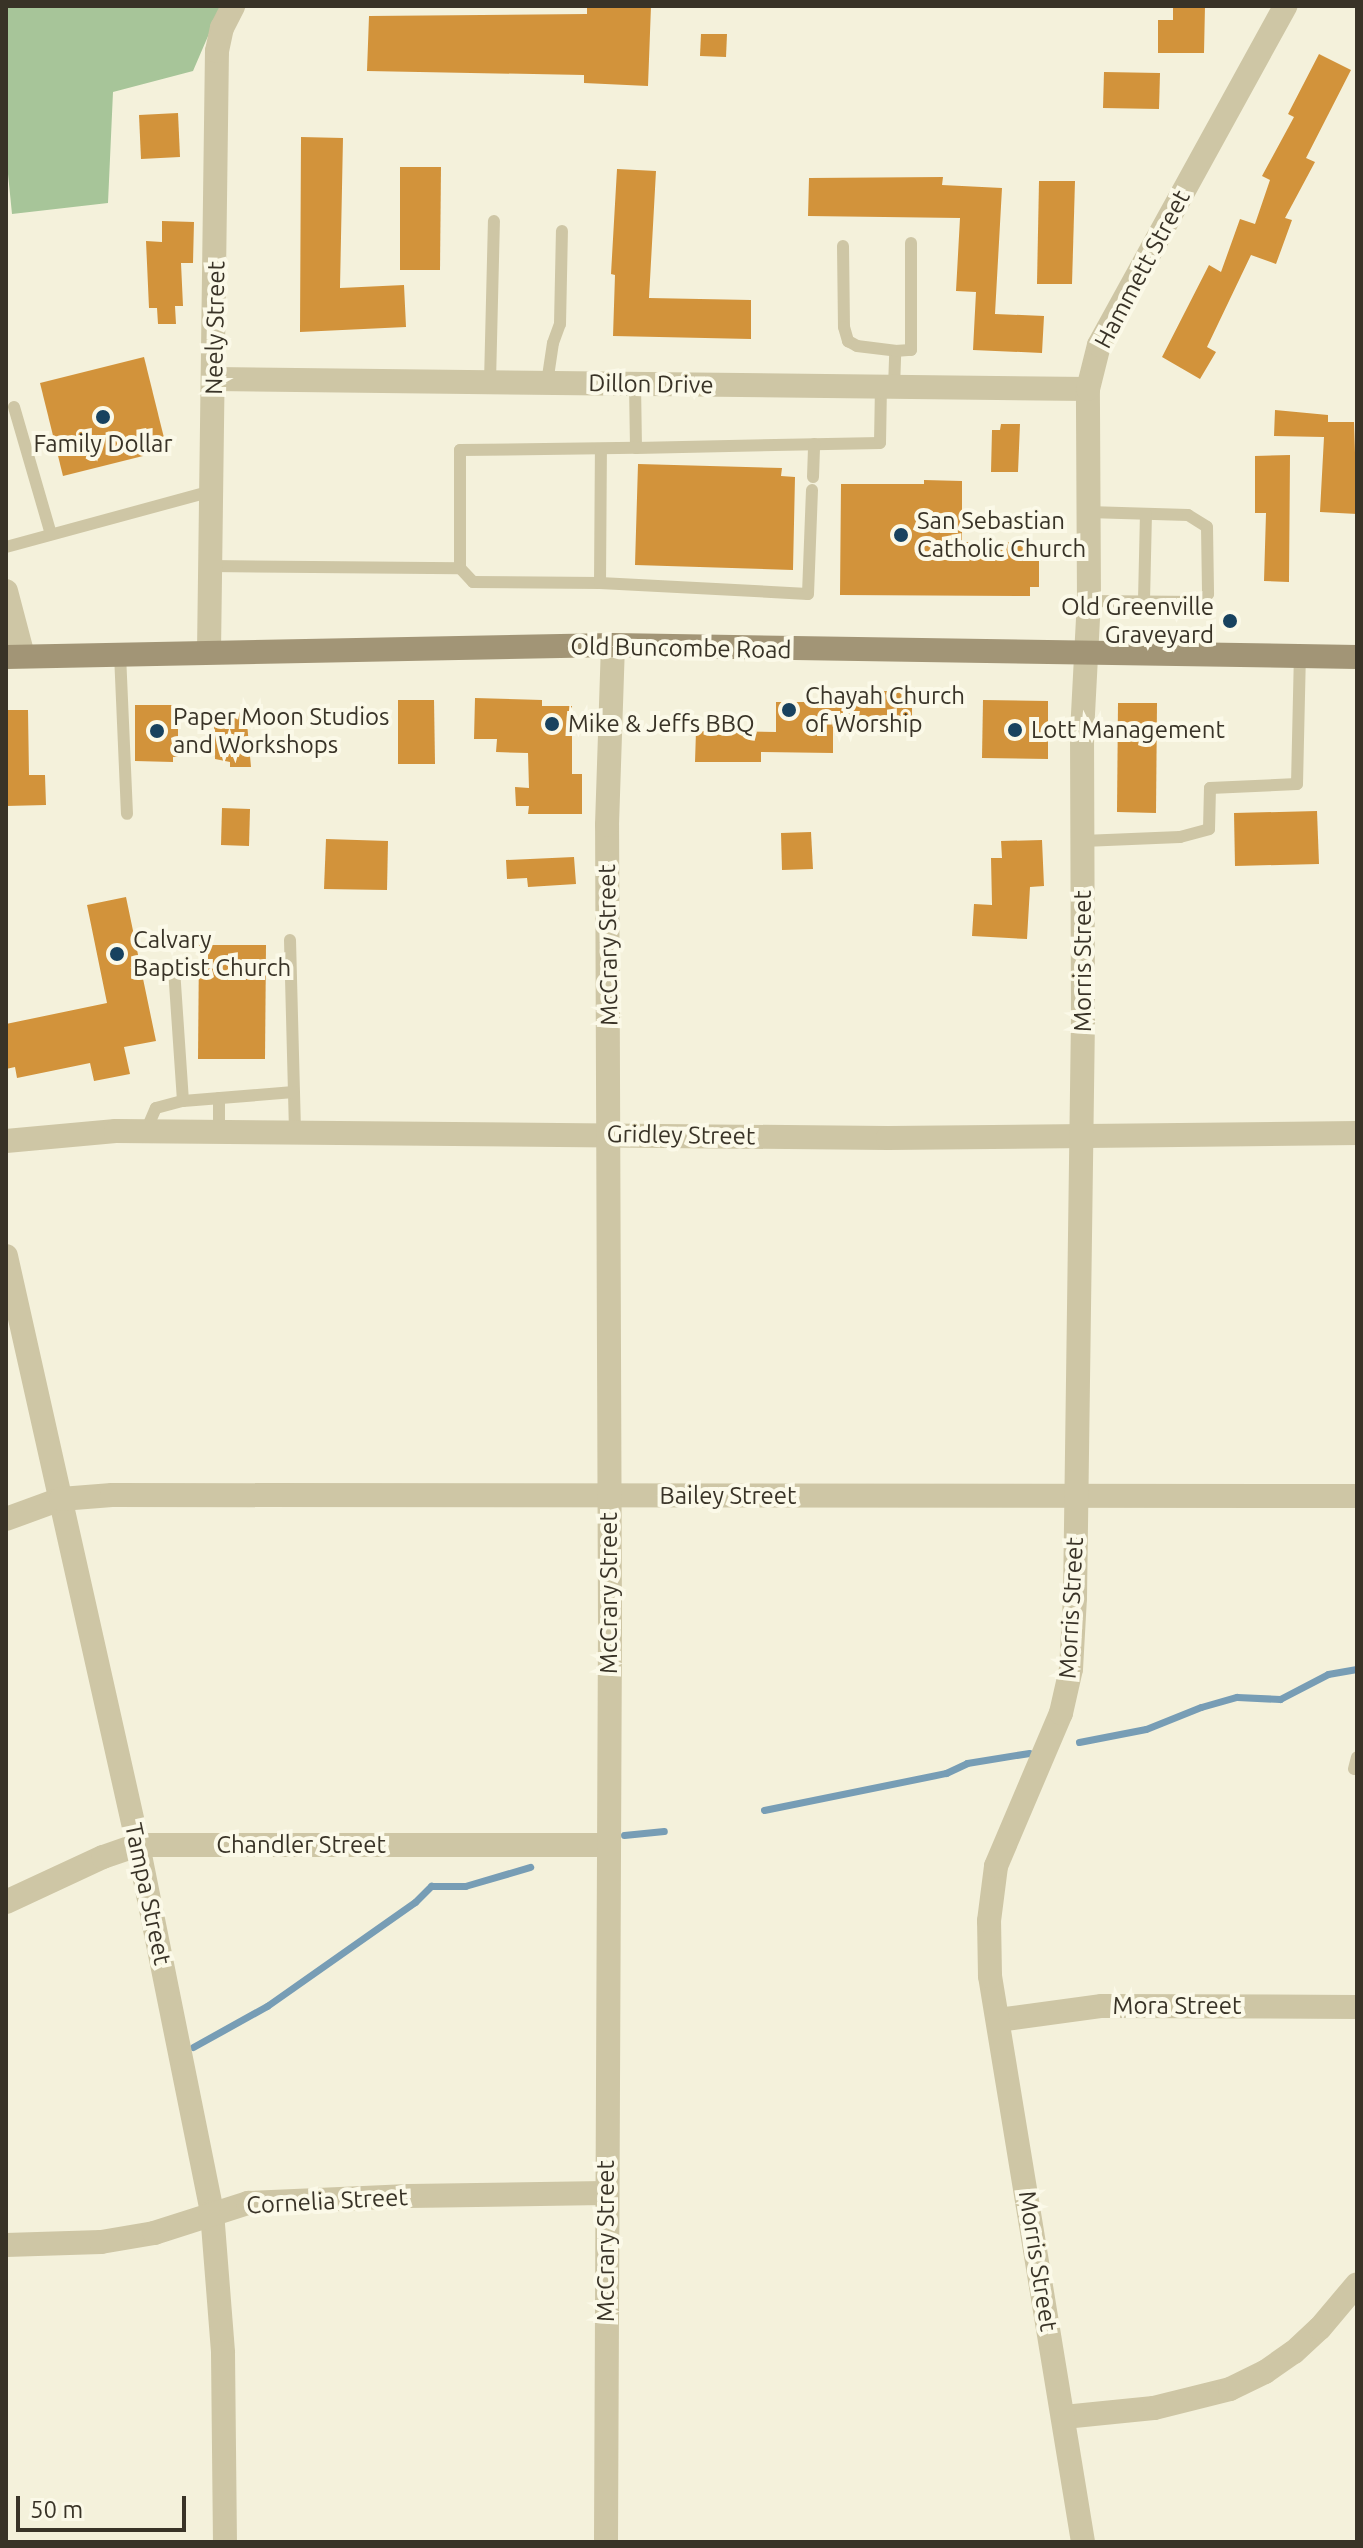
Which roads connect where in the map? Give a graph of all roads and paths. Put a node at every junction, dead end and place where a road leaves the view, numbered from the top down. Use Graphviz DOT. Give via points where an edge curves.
graph roads {
  1 [pos="233,6"];
  2 [pos="1285,6"];
  3 [pos="494,221"];
  4 [pos="562,231"];
  5 [pos="911,243"];
  6 [pos="843,246"];
  7 [pos="895,351"];
  8 [pos="214,379"];
  9 [pos="490,382"];
  10 [pos="547,383"];
  11 [pos="635,384"];
  12 [pos="887,388"];
  13 [pos="1088,389"];
  14 [pos="14,407"];
  15 [pos="814,444"];
  16 [pos="636,448"];
  17 [pos="601,449"];
  18 [pos="212,491"];
  19 [pos="1087,512"];
  20 [pos="1146,514"];
  21 [pos="51,534"];
  22 [pos="6,547"];
  23 [pos="210,566"];
  24 [pos="460,568"];
  25 [pos="600,583"];
  26 [pos="7,597"];
  27 [pos="1089,601"];
  28 [pos="1144,601"];
  29 [pos="613,645"];
  30 [pos="209,652"];
  31 [pos="1086,652"];
  32 [pos="120,654"];
  33 [pos="14,656"];
  34 [pos="1300,656"];
  35 [pos="1357,657"];
  36 [pos="127,814"];
  37 [pos="1083,841"];
  38 [pos="290,940"];
  39 [pos="174,969"];
  40 [pos="294,1092"];
  41 [pos="219,1098"];
  42 [pos="183,1101"];
  43 [pos="146,1131"];
  44 [pos="219,1131"];
  45 [pos="295,1132"];
  46 [pos="1357,1133"];
  47 [pos="609,1134"];
  48 [pos="1081,1137"];
  49 [pos="6,1141"];
  50 [pos="6,1256"];
  51 [pos="610,1496"];
  52 [pos="1075,1496"];
  53 [pos="1357,1496"];
  54 [pos="61,1499"];
  55 [pos="6,1519"];
  56 [pos="138,1845"];
  57 [pos="607,1845"];
  58 [pos="6,1902"];
  59 [pos="1357,2007"];
  60 [pos="998,2020"];
  61 [pos="605,2193"];
  62 [pos="212,2212"];
  63 [pos="6,2245"];
  64 [pos="1357,2284"];
  65 [pos="1064,2417"];
  66 [pos="225,2542"];
  67 [pos="606,2542"];
  68 [pos="1083,2542"];
  1 -- 8 [label="street, Neely Street" via="217,51"];
  2 -- 13 [label="street, Hammett Street" via="1099,345"];
  3 -- 9 [label="lane"];
  4 -- 10 [label="lane" via="560,324"];
  5 -- 7 [label="lane" via="911,350"];
  6 -- 7 [label="lane" via="848,341"];
  7 -- 12 [label="lane"];
  8 -- 9 [label="street, Dillon Drive"];
  8 -- 18 [label="street, Neely Street"];
  9 -- 10 [label="street, Dillon Drive"];
  10 -- 11 [label="street, Dillon Drive"];
  11 -- 12 [label="street, Dillon Drive"];
  11 -- 16 [label="lane"];
  12 -- 13 [label="street, Dillon Drive"];
  12 -- 15 [label="lane" via="880,443"];
  13 -- 19 [label="street, Hammett Street"];
  14 -- 21 [label="lane"];
  15 -- 16 [label="lane"];
  15 -- 25 [label="lane" via="808,594"];
  16 -- 17 [label="lane"];
  17 -- 24 [label="lane" via="460,450"];
  17 -- 25 [label="lane"];
  18 -- 21 [label="lane"];
  18 -- 23 [label="street, Neely Street"];
  19 -- 20 [label="lane"];
  19 -- 27 [label="street, Hammett Street"];
  20 -- 28 [label="lane"];
  20 -- 28 [label="lane" via="1188,515 1207,527 1208,594 1198,602"];
  21 -- 22 [label="lane"];
  23 -- 24 [label="lane"];
  23 -- 30 [label="street, Neely Street"];
  24 -- 25 [label="lane" via="473,582"];
  26 -- 33 [label="street"];
  27 -- 28 [label="lane"];
  27 -- 31 [label="street, Hammett Street"];
  29 -- 30 [label="street, Old Buncombe Road"];
  29 -- 31 [label="street, Old Buncombe Road"];
  29 -- 47 [label="street, McCrary Street" via="607,825"];
  30 -- 32 [label="street, Old Buncombe Road"];
  31 -- 34 [label="street, Old Buncombe Road"];
  31 -- 37 [label="street, Morris Street"];
  32 -- 33 [label="street, Old Buncombe Road"];
  32 -- 36 [label="lane"];
  34 -- 35 [label="street, Old Buncombe Road"];
  34 -- 37 [label="lane" via="1297,784 1210,788 1209,829 1180,837"];
  37 -- 48 [label="street, Morris Street"];
  38 -- 40 [label="lane"];
  39 -- 42 [label="lane"];
  40 -- 41 [label="lane"];
  40 -- 45 [label="lane"];
  41 -- 42 [label="lane"];
  41 -- 44 [label="lane"];
  42 -- 43 [label="lane" via="156,1108"];
  43 -- 44 [label="street, Gridley Street"];
  43 -- 49 [label="street, Gridley Street" via="45,1134"];
  44 -- 45 [label="street, Gridley Street"];
  45 -- 47 [label="street, Gridley Street"];
  46 -- 48 [label="street, Gridley Street"];
  47 -- 48 [label="street, Gridley Street"];
  47 -- 51 [label="street, McCrary Street"];
  48 -- 52 [label="street, Morris Street"];
  50 -- 54 [label="street, Tampa Street"];
  51 -- 52 [label="street, Bailey Street"];
  51 -- 54 [label="street, Bailey Street"];
  51 -- 57 [label="street, McCrary Street"];
  52 -- 53 [label="street, Bailey Street"];
  52 -- 60 [label="street, Morris Street" via="1075,1598 1065,1698 1007,1834 992,1885 989,1956"];
  54 -- 55 [label="street, Bailey Street"];
  54 -- 56 [label="street, Tampa Street"];
  56 -- 57 [label="street, Chandler Street"];
  56 -- 58 [label="street, Chandler Street"];
  56 -- 62 [label="street, Tampa Street"];
  57 -- 61 [label="street, McCrary Street"];
  59 -- 60 [label="street, Mora Street" via="1102,2006"];
  60 -- 65 [label="street, Morris Street"];
  61 -- 62 [label="street, Cornelia Street" via="282,2201"];
  61 -- 67 [label="street, McCrary Street"];
  62 -- 63 [label="street, Cornelia Street" via="154,2233 101,2242"];
  62 -- 66 [label="street, Tampa Street" via="223,2353"];
  64 -- 65 [label="street" via="1294,2352 1230,2389 1154,2408"];
  65 -- 68 [label="street, Morris Street"];
}
